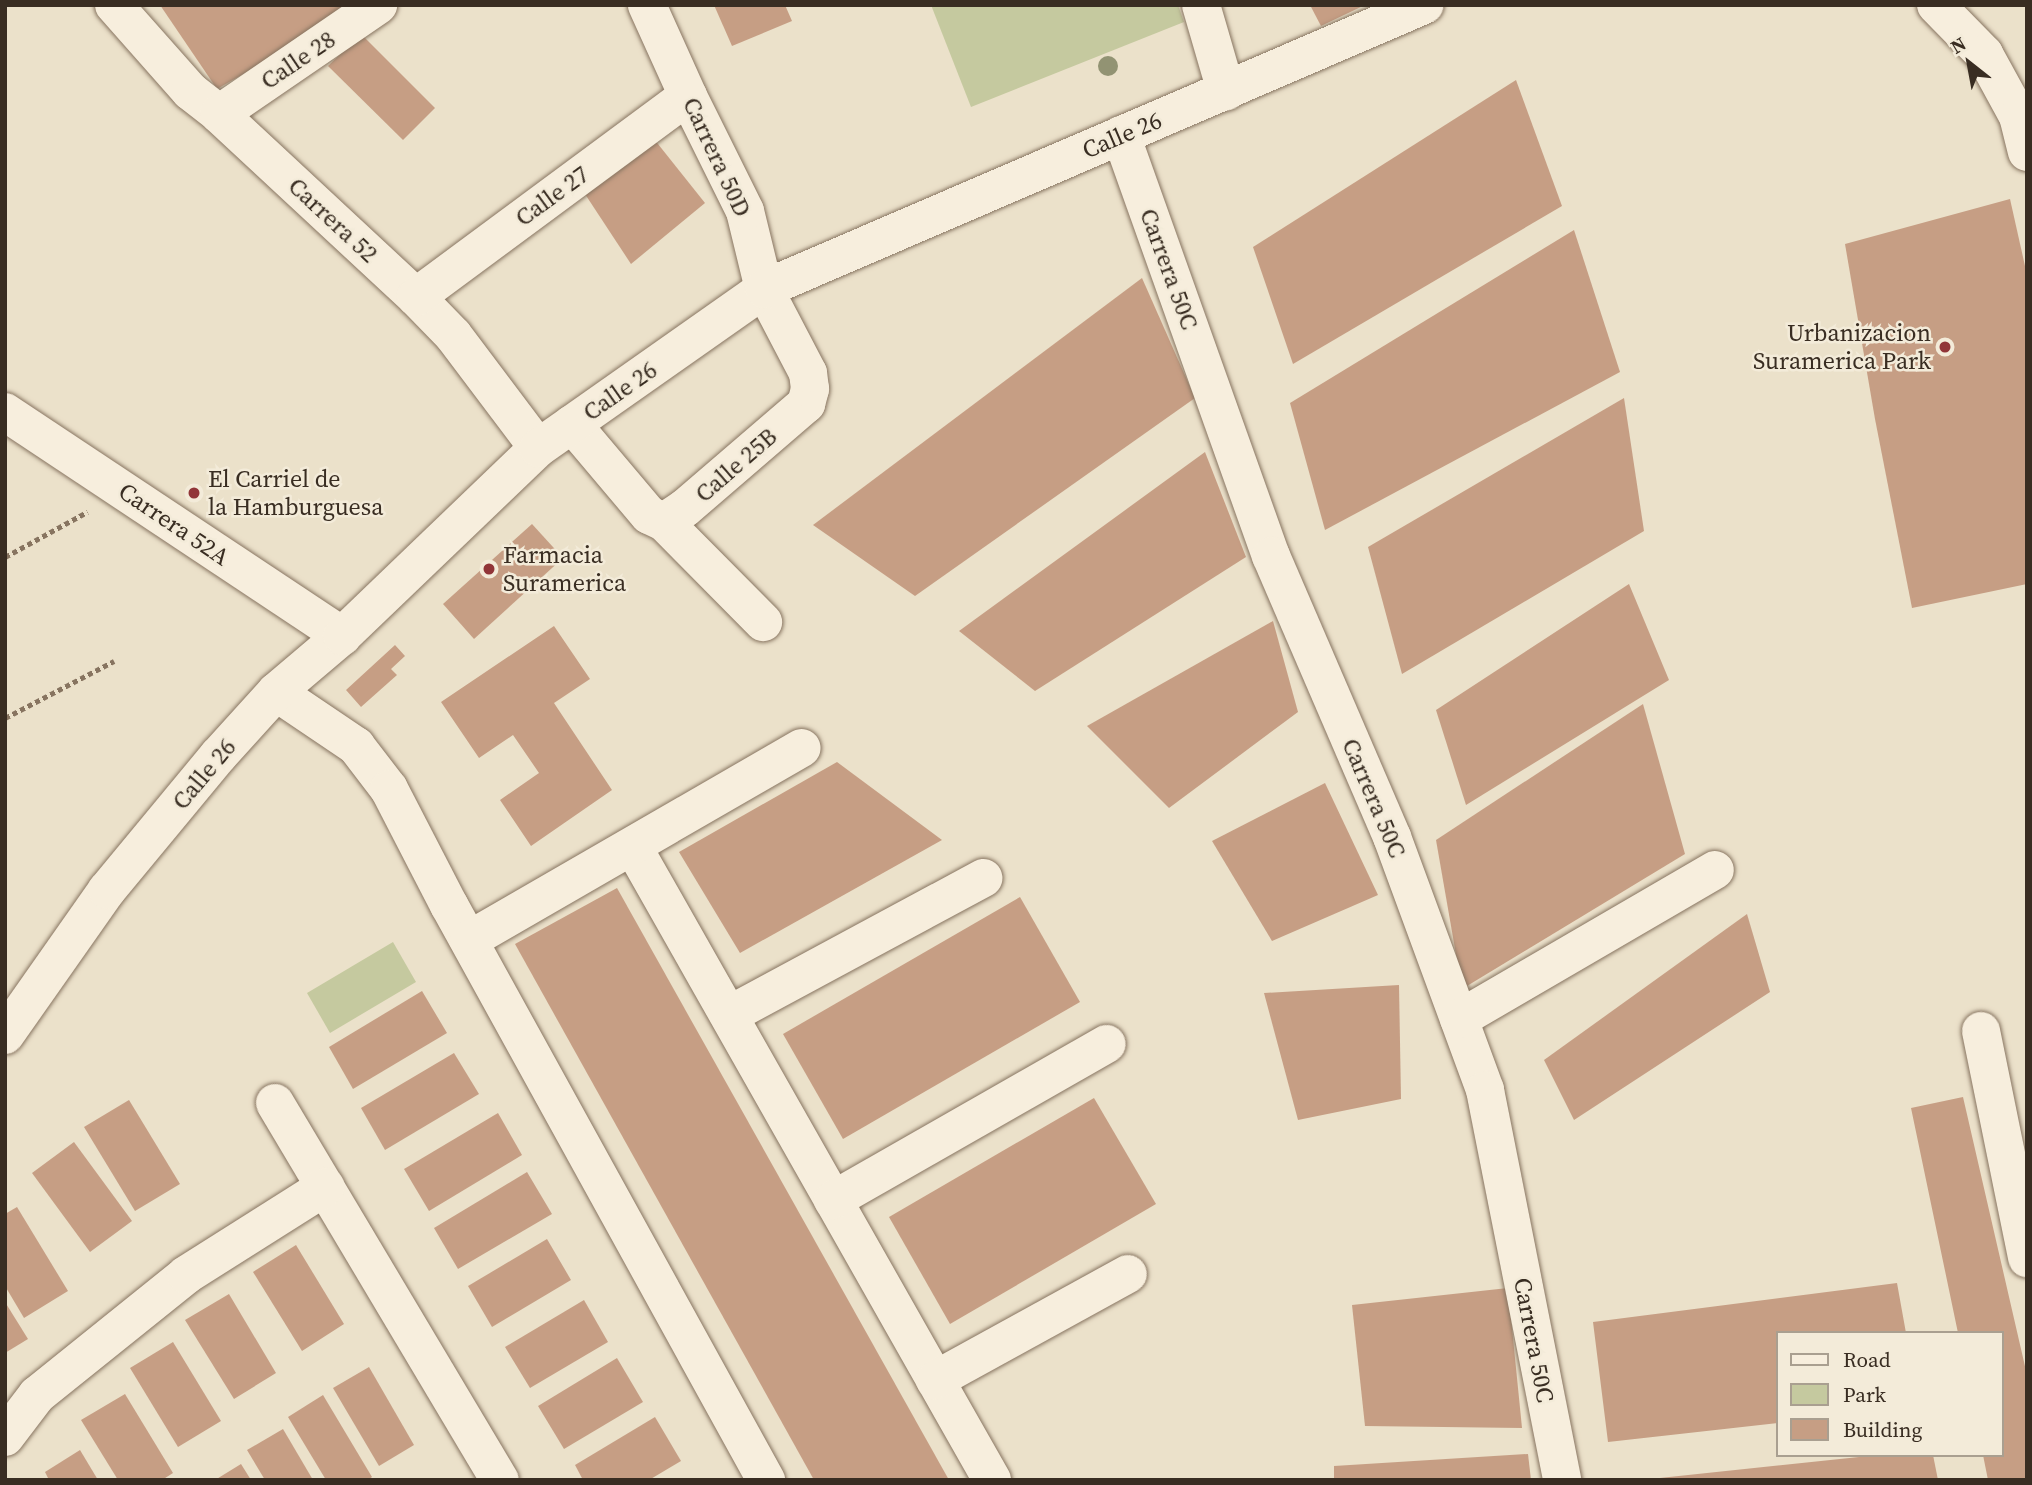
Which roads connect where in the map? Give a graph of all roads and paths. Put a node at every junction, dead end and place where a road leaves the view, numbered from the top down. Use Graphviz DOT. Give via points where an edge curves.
graph roads {
  1 [pos="114,5"];
  2 [pos="378,5"];
  3 [pos="647,5"];
  4 [pos="1201,5"];
  5 [pos="1424,5"];
  6 [pos="1936,5"];
  7 [pos="1226,91"];
  8 [pos="688,96"];
  9 [pos="219,114"];
  10 [pos="1121,135"];
  11 [pos="2027,152"];
  12 [pos="764,289"];
  13 [pos="416,297"];
  14 [pos="810,389"];
  15 [pos="5,412"];
  16 [pos="572,425"];
  17 [pos="538,448"];
  18 [pos="125,492"];
  19 [pos="657,519"];
  20 [pos="5,557"];
  21 [pos="763,622"];
  22 [pos="342,636"];
  23 [pos="114,661"];
  24 [pos="276,692"];
  25 [pos="5,718"];
  26 [pos="803,748"];
  27 [pos="633,847"];
  28 [pos="1715,870"];
  29 [pos="983,878"];
  30 [pos="468,940"];
  31 [pos="729,1016"];
  32 [pos="1458,1019"];
  33 [pos="1981,1031"];
  34 [pos="5,1035"];
  35 [pos="1107,1044"];
  36 [pos="275,1103"];
  37 [pos="325,1187"];
  38 [pos="833,1200"];
  39 [pos="2027,1258"];
  40 [pos="1128,1274"];
  41 [pos="935,1380"];
  42 [pos="5,1437"];
  43 [pos="486,1475"];
  44 [pos="766,1480"];
  45 [pos="992,1480"];
  46 [pos="1562,1480"];
  1 -- 9 [label="street, Carrera 52" via="190,91"];
  2 -- 9 [label="street, Calle 28"];
  3 -- 8 [label="street, Carrera 50D"];
  4 -- 7 [label="street"];
  5 -- 7 [label="street, Calle 26"];
  6 -- 11 [label="street" via="1984,54 2018,116"];
  7 -- 10 [label="street, Calle 26"];
  8 -- 12 [label="street, Carrera 50D" via="745,211"];
  8 -- 13 [label="street, Calle 27"];
  9 -- 13 [label="street, Carrera 52"];
  10 -- 12 [label="street, Calle 26"];
  10 -- 32 [label="street, Carrera 50C" via="1271,556 1392,836"];
  12 -- 14 [label="street, Carrera 50D" via="808,373"];
  12 -- 16 [label="street, Calle 26"];
  13 -- 17 [label="street, Carrera 52" via="453,335"];
  14 -- 19 [label="street, Calle 25B" via="806,404 685,508"];
  15 -- 18 [label="street, Carrera 52A"];
  16 -- 17 [label="street, Calle 26"];
  16 -- 19 [label="street"];
  17 -- 22 [label="street, Calle 26"];
  18 -- 20 [label="path"];
  18 -- 22 [label="street, Carrera 52A"];
  19 -- 21 [label="street"];
  22 -- 24 [label="street, Calle 26"];
  23 -- 25 [label="path"];
  24 -- 30 [label="street" via="356,746 375,768"];
  24 -- 34 [label="street, Calle 26" via="107,890"];
  26 -- 27 [label="street"];
  27 -- 30 [label="street"];
  27 -- 31 [label="street"];
  28 -- 32 [label="street"];
  29 -- 31 [label="street"];
  30 -- 44 [label="street"];
  31 -- 38 [label="street"];
  32 -- 46 [label="street, Carrera 50C" via="1485,1090"];
  33 -- 39 [label="street"];
  35 -- 38 [label="street"];
  36 -- 37 [label="street"];
  37 -- 42 [label="street" via="186,1275 37,1395"];
  37 -- 43 [label="street"];
  38 -- 41 [label="street"];
  40 -- 41 [label="street"];
  41 -- 45 [label="street"];
}
